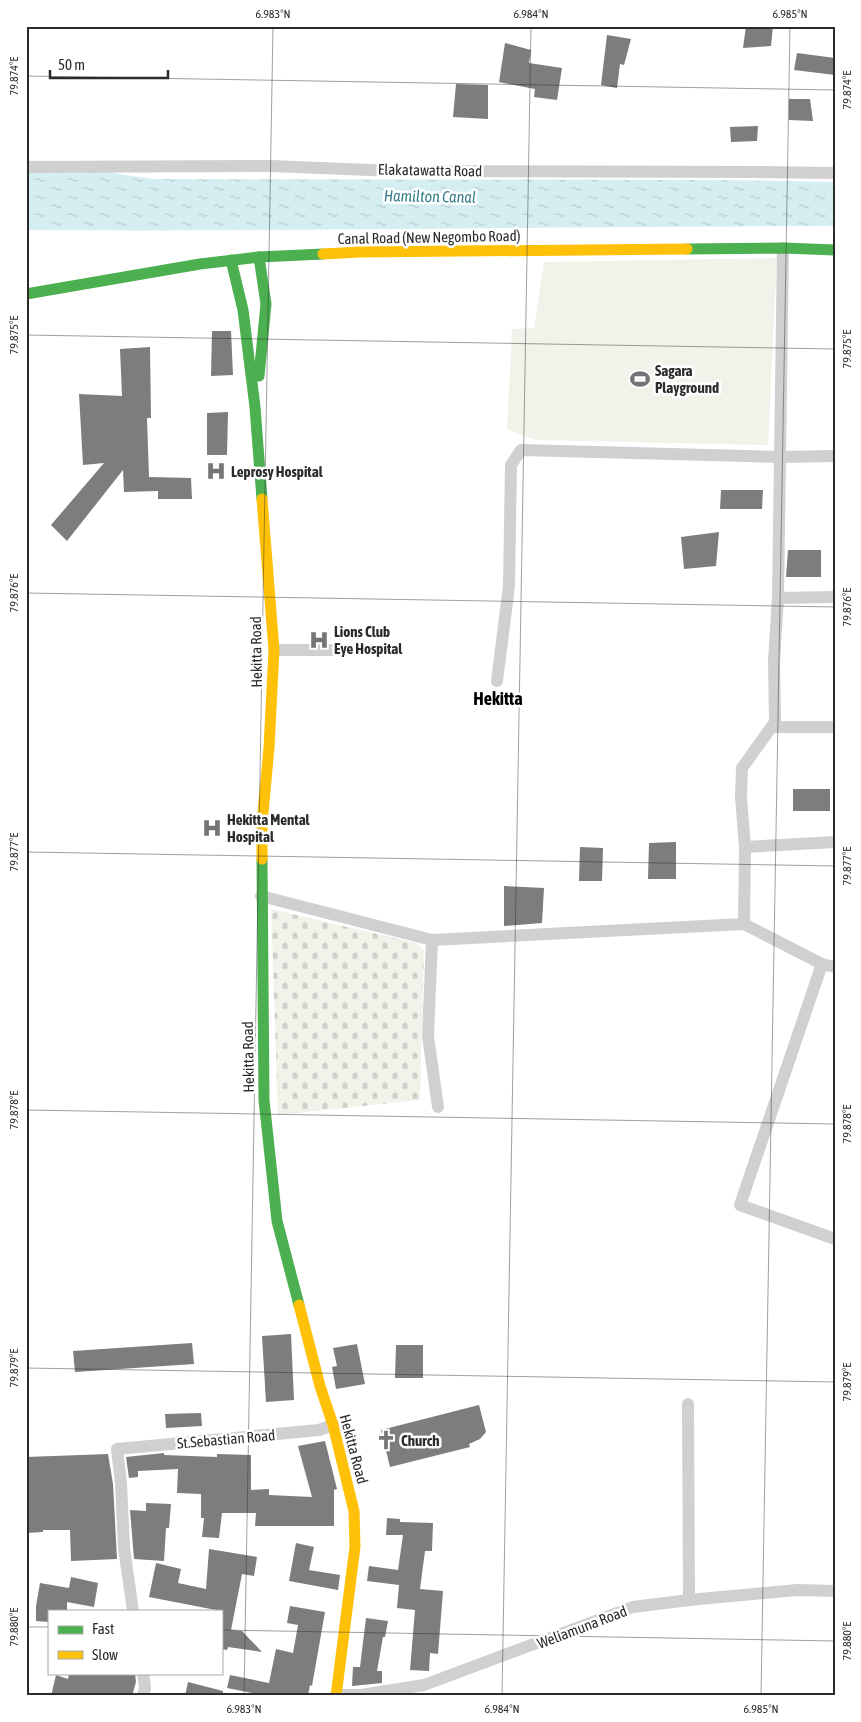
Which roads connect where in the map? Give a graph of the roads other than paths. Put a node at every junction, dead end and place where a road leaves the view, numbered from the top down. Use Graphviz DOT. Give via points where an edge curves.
graph roads {
  1 [pos="26,167"];
  2 [pos="835,173"];
  3 [pos="783,248"];
  4 [pos="835,250"];
  5 [pos="259,257"];
  6 [pos="231,260"];
  7 [pos="26,294"];
  8 [pos="255,407"];
  9 [pos="835,456"];
  10 [pos="779,457"];
  11 [pos="835,597"];
  12 [pos="778,598"];
  13 [pos="274,650"];
  14 [pos="386,650"];
  15 [pos="497,681"];
  16 [pos="772,727"];
  17 [pos="835,727"];
  18 [pos="835,842"];
  19 [pos="745,847"];
  20 [pos="261,896"];
  21 [pos="744,924"];
  22 [pos="432,940"];
  23 [pos="822,964"];
  24 [pos="835,967"];
  25 [pos="438,1107"];
  26 [pos="835,1239"];
  27 [pos="688,1404"];
  28 [pos="333,1425"];
  29 [pos="835,1591"];
  30 [pos="689,1600"];
  31 [pos="133,1610"];
  32 [pos="143,1674"];
  33 [pos="143,1696"];
  34 [pos="336,1696"];
  1 -- 2 [label="street, Elakatawatta Road" via="272,166 394,171"];
  3 -- 4 [label="main road, Canal Road (New Negombo Road)"];
  3 -- 5 [label="main road, Canal Road (New Negombo Road)" via="360,252"];
  3 -- 10 [label="street"];
  5 -- 6 [label="main road, Canal Road (New Negombo Road)"];
  5 -- 8 [label="main road, Hekitta Road" via="266,304"];
  6 -- 7 [label="main road, Canal Road (New Negombo Road)"];
  6 -- 8 [label="main road, Hekitta Road" via="243,310"];
  8 -- 13 [label="main road, Hekitta Road"];
  9 -- 10 [label="street"];
  10 -- 12 [label="street"];
  10 -- 15 [label="street" via="521,450 511,465 509,586"];
  11 -- 12 [label="street"];
  12 -- 16 [label="street" via="775,722"];
  13 -- 14 [label="street"];
  13 -- 20 [label="main road, Hekitta Road" via="262,823"];
  16 -- 17 [label="street"];
  16 -- 19 [label="street" via="742,768"];
  18 -- 19 [label="street"];
  19 -- 21 [label="street"];
  20 -- 22 [label="street"];
  20 -- 28 [label="main road, Hekitta Road" via="264,1100 277,1221"];
  21 -- 22 [label="street"];
  21 -- 23 [label="street"];
  22 -- 25 [label="street" via="428,1036"];
  23 -- 24 [label="street"];
  23 -- 26 [label="street" via="740,1205"];
  27 -- 30 [label="street"];
  28 -- 31 [label="street, St.Sebastian Road" via="319,1430 117,1449 122,1483 124,1548"];
  28 -- 34 [label="main road, Hekitta Road" via="354,1511 355,1548"];
  29 -- 30 [label="street, Weliamuna Road" via="797,1590"];
  30 -- 34 [label="street, Weliamuna Road" via="633,1607 424,1685"];
  32 -- 33 [label="street"];
}
